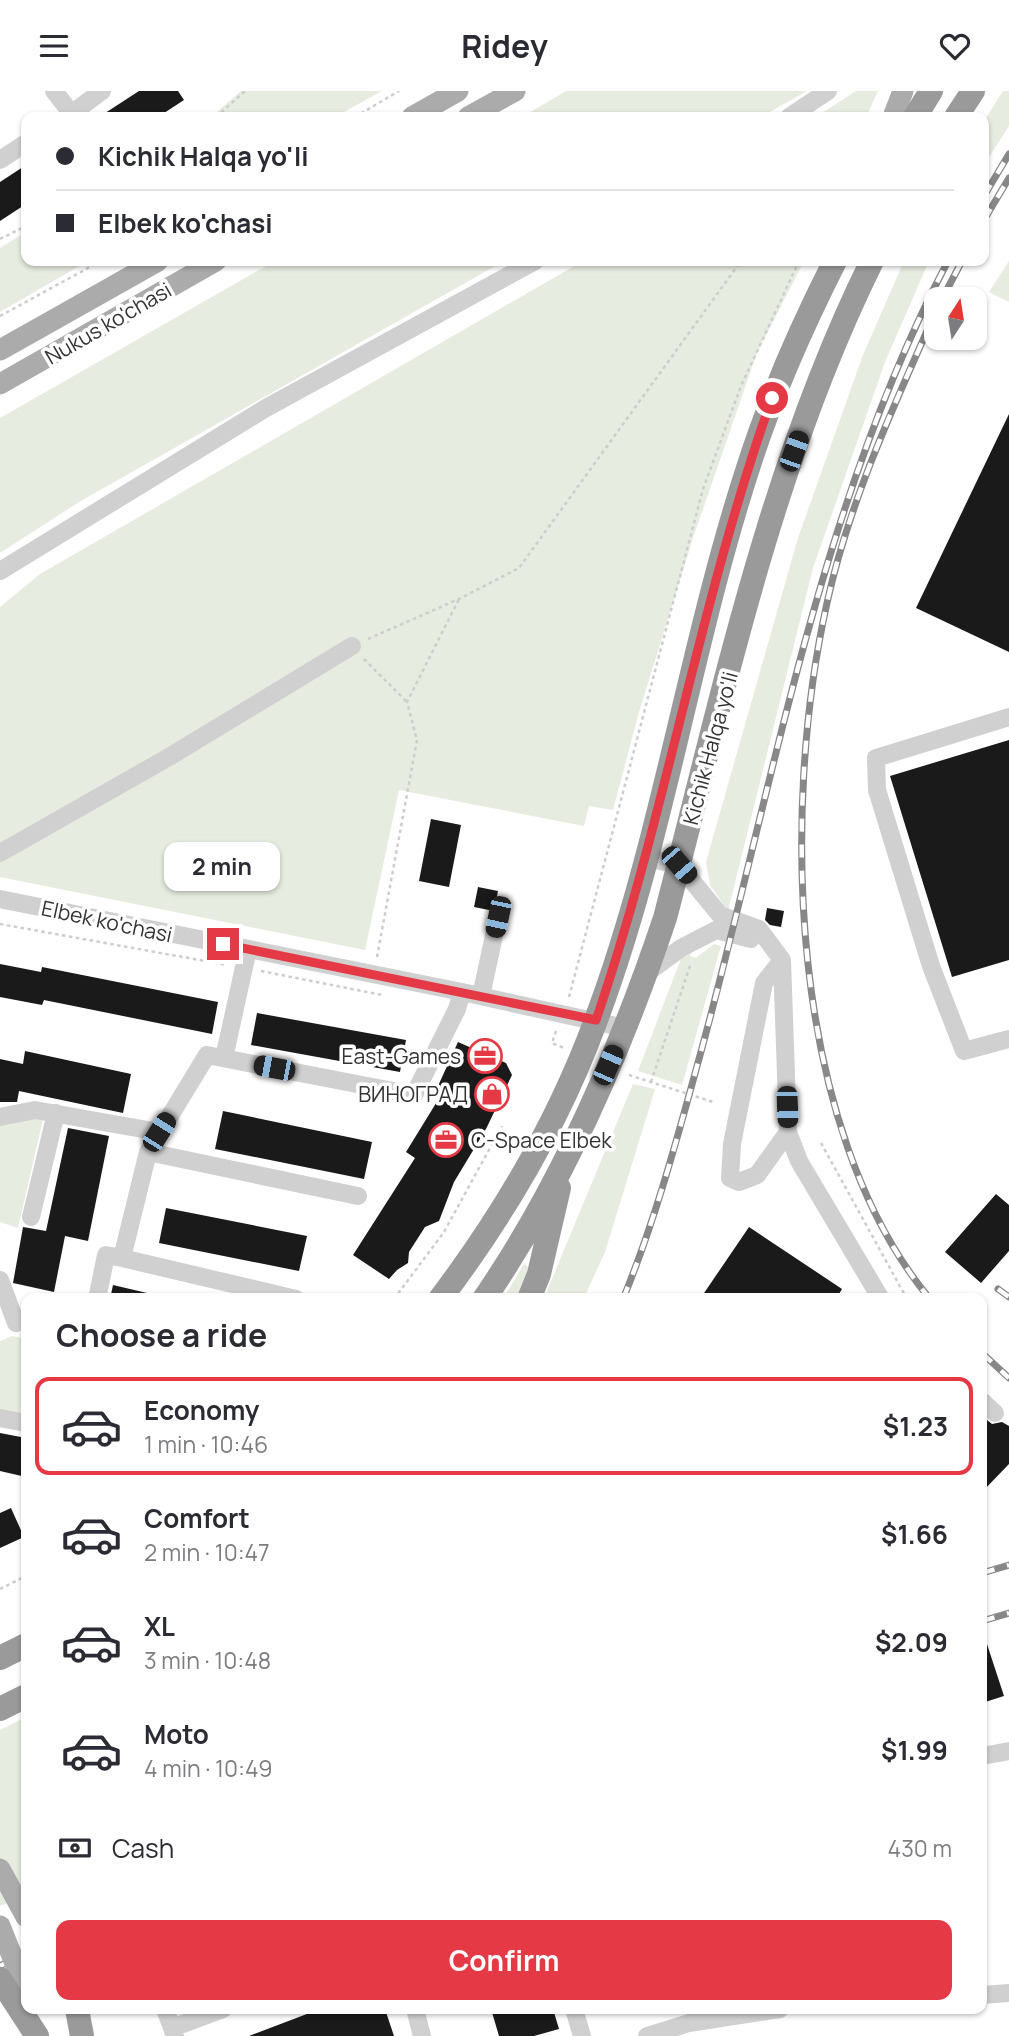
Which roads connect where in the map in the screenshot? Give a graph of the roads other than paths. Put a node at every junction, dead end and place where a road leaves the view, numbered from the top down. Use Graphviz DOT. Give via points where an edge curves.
graph roads {
  1 [pos="54,91"];
  2 [pos="103,91"];
  3 [pos="458,91"];
  4 [pos="515,91"];
  5 [pos="828,91"];
  6 [pos="903,91"];
  7 [pos="931,91"];
  8 [pos="973,91"];
  9 [pos="67,112"];
  10 [pos="74,112"];
  11 [pos="421,112"];
  12 [pos="477,112"];
  13 [pos="796,112"];
  14 [pos="895,112"];
  15 [pos="918,112"];
  16 [pos="959,112"];
  17 [pos="21,146"];
  18 [pos="0,160"];
  19 [pos="149,266"];
  20 [pos="207,266"];
  21 [pos="526,266"];
  22 [pos="833,266"];
  23 [pos="870,266"];
  24 [pos="0,350"];
  25 [pos="0,384"];
  26 [pos="0,571"];
  27 [pos="352,646"];
  28 [pos="1009,717"];
  29 [pos="0,853"];
  30 [pos="646,858"];
  31 [pos="679,865"];
  32 [pos="0,899"];
  33 [pos="498,917"];
  34 [pos="764,936"];
  35 [pos="248,949"];
  36 [pos="782,960"];
  37 [pos="647,973"];
  38 [pos="462,992"];
  39 [pos="481,996"];
  40 [pos="596,1020"];
  41 [pos="625,1028"];
  42 [pos="1009,1039"];
  43 [pos="224,1058"];
  44 [pos="56,1113"];
  45 [pos="0,1117"];
  46 [pos="159,1132"];
  47 [pos="788,1132"];
  48 [pos="148,1152"];
  49 [pos="567,1153"];
  50 [pos="358,1196"];
  51 [pos="32,1217"];
  52 [pos="122,1258"];
  53 [pos="0,1280"];
  54 [pos="98,1293"];
  55 [pos="271,1293"];
  56 [pos="444,1293"];
  57 [pos="488,1293"];
  58 [pos="531,1293"];
  59 [pos="877,1293"];
  60 [pos="16,1323"];
  61 [pos="0,1418"];
  62 [pos="21,1422"];
  63 [pos="21,1648"];
  64 [pos="0,1658"];
  65 [pos="21,1698"];
  66 [pos="0,1709"];
  67 [pos="1009,1751"];
  68 [pos="987,1755"];
  69 [pos="0,1869"];
  70 [pos="21,1908"];
  71 [pos="0,1926"];
  72 [pos="21,1978"];
  73 [pos="0,1979"];
  74 [pos="1009,1993"];
  75 [pos="987,1995"];
  76 [pos="21,2011"];
  77 [pos="23,2014"];
  78 [pos="36,2014"];
  79 [pos="70,2014"];
  80 [pos="77,2014"];
  81 [pos="168,2014"];
  82 [pos="212,2014"];
  83 [pos="416,2014"];
  84 [pos="575,2014"];
  85 [pos="718,2014"];
  86 [pos="174,2032"];
  87 [pos="37,2036"];
  88 [pos="45,2036"];
  89 [pos="81,2036"];
  90 [pos="422,2036"];
  91 [pos="582,2036"];
  92 [pos="647,2036"];
  1 -- 9 [label="street"];
  2 -- 10 [label="street"];
  3 -- 11 [label="main road"];
  4 -- 12 [label="main road"];
  5 -- 13 [label="street"];
  6 -- 14 [label="main road"];
  7 -- 15 [label="highway"];
  8 -- 16 [label="highway"];
  17 -- 18 [label="street"];
  19 -- 24 [label="main road, Nukus ko'chasi"];
  20 -- 25 [label="main road, Nukus ko'chasi"];
  21 -- 26 [label="street" via="266,408"];
  22 -- 30 [label="highway, Kichik Halqa yo'li" via="784,368 747,470"];
  23 -- 31 [label="highway, Kichik Halqa yo'li" via="786,473 757,565"];
  27 -- 29 [label="street"];
  28 -- 42 [label="street" via="876,758 877,790 930,966 964,1051"];
  30 -- 31 [label="street"];
  30 -- 40 [label="highway, Kichik Halqa yo'li"];
  31 -- 34 [label="street" via="720,915 759,929"];
  31 -- 37 [label="highway, Kichik Halqa yo'li"];
  32 -- 35 [label="street, Elbek ko'chasi"];
  33 -- 39 [label="street"];
  34 -- 36 [label="street"];
  34 -- 37 [label="street" via="756,940 716,930"];
  35 -- 38 [label="street, Elbek ko'chasi"];
  35 -- 43 [label="street"];
  36 -- 47 [label="street"];
  36 -- 47 [label="street" via="764,983 732,1144 730,1178 739,1182 757,1175"];
  37 -- 41 [label="highway, Kichik Halqa yo'li"];
  38 -- 39 [label="street, Elbek ko'chasi"];
  38 -- 43 [label="street" via="414,1095"];
  39 -- 40 [label="street, Elbek ko'chasi" via="559,1020"];
  40 -- 41 [label="street, Elbek ko'chasi"];
  40 -- 56 [label="highway, Kichik Halqa yo'li" via="541,1145"];
  41 -- 49 [label="highway, Kichik Halqa yo'li"];
  43 -- 46 [label="street" via="207,1055"];
  44 -- 45 [label="street" via="35,1110"];
  44 -- 46 [label="street"];
  44 -- 51 [label="street"];
  46 -- 48 [label="street"];
  47 -- 59 [label="street" via="799,1161"];
  48 -- 50 [label="street"];
  48 -- 52 [label="street"];
  49 -- 57 [label="highway, Kichik Halqa yo'li"];
  49 -- 58 [label="highway"];
  52 -- 54 [label="street" via="106,1255"];
  52 -- 55 [label="street"];
  53 -- 60 [label="street"];
  61 -- 62 [label="street"];
  63 -- 64 [label="highway"];
  65 -- 66 [label="highway"];
  67 -- 68 [label="street"];
  69 -- 70 [label="main road"];
  71 -- 72 [label="main road, bridge"];
  73 -- 76 [label="highway, bridge"];
  74 -- 75 [label="street"];
  77 -- 87 [label="highway, bridge"];
  78 -- 88 [label="main road"];
  79 -- 89 [label="main road"];
  80 -- 89 [label="highway"];
  81 -- 86 [label="street"];
  82 -- 86 [label="street"];
  83 -- 90 [label="street"];
  84 -- 91 [label="street"];
  85 -- 92 [label="street"];
}
